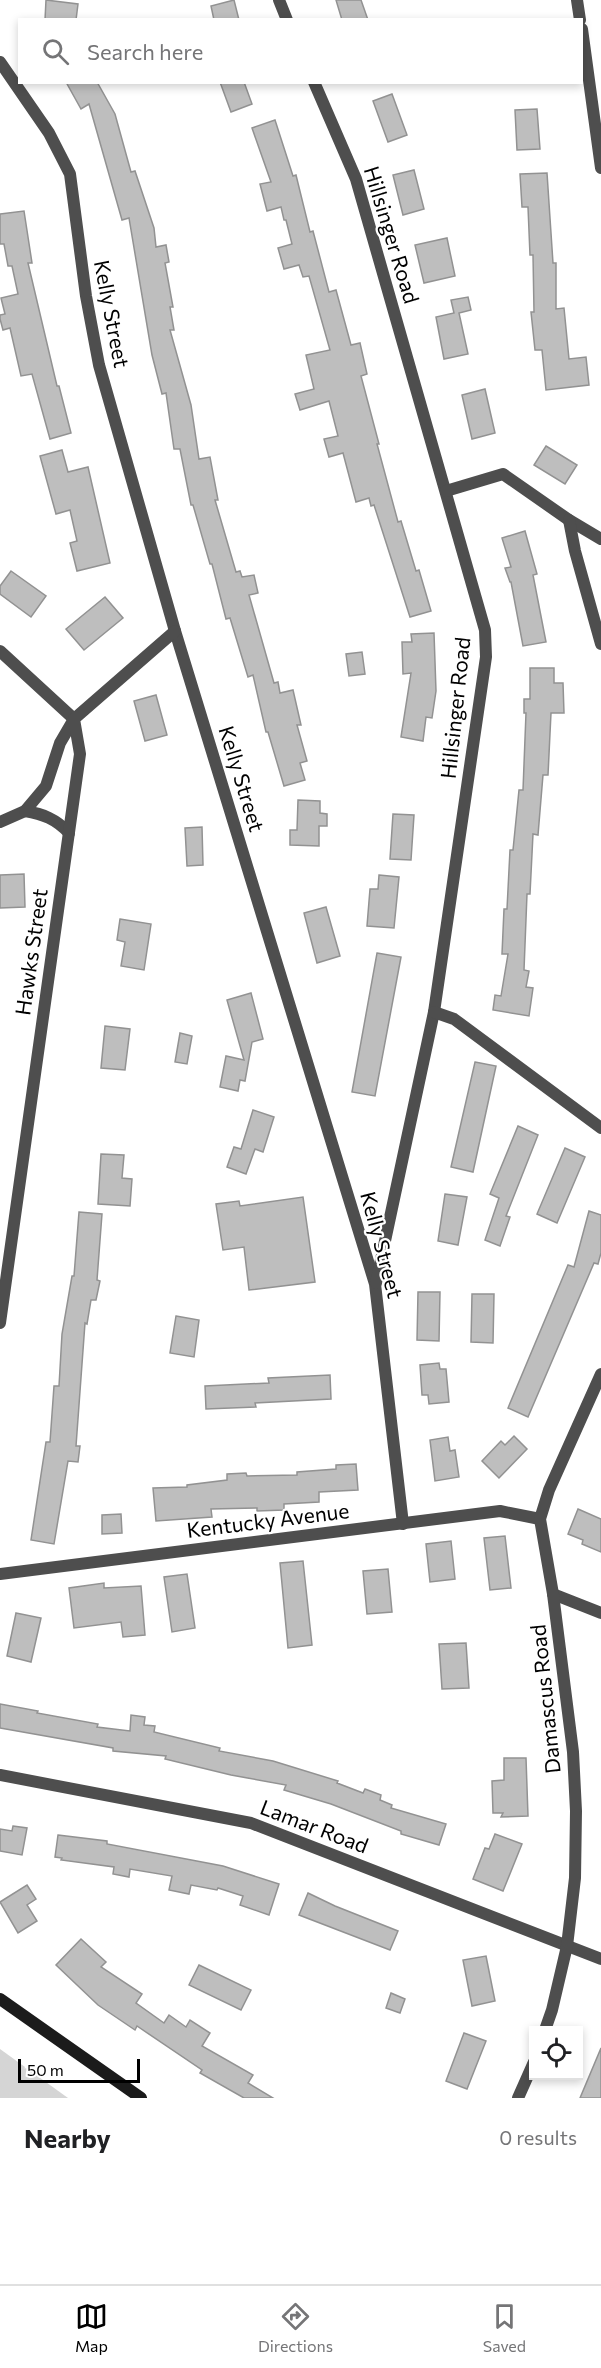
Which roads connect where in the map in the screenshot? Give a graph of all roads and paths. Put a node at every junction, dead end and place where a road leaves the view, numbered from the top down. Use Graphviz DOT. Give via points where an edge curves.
graph roads {
  1 [pos="279,0"];
  2 [pos="577,0"];
  3 [pos="287,18"];
  4 [pos="580,18"];
  5 [pos="583,36"];
  6 [pos="0,62"];
  7 [pos="315,84"];
  8 [pos="601,168"];
  9 [pos="446,491"];
  10 [pos="569,520"];
  11 [pos="601,539"];
  12 [pos="176,631"];
  13 [pos="601,644"];
  14 [pos="0,651"];
  15 [pos="74,719"];
  16 [pos="25,811"];
  17 [pos="0,822"];
  18 [pos="69,833"];
  19 [pos="435,1012"];
  20 [pos="601,1128"];
  21 [pos="375,1284"];
  22 [pos="0,1323"];
  23 [pos="601,1374"];
  24 [pos="540,1519"];
  25 [pos="403,1524"];
  26 [pos="0,1574"];
  27 [pos="553,1594"];
  28 [pos="601,1613"];
  29 [pos="0,1775"];
  30 [pos="567,1946"];
  31 [pos="601,1959"];
  32 [pos="0,1999"];
  33 [pos="547,2026"];
  34 [pos="529,2073"];
  35 [pos="141,2098"];
  36 [pos="518,2098"];
  1 -- 3 [label="street"];
  2 -- 4 [label="street"];
  5 -- 8 [label="street"];
  6 -- 12 [label="street, Kelly Street" via="49,133 70,174 99,365"];
  7 -- 9 [label="street, Hillsinger Road" via="356,179"];
  9 -- 10 [label="street" via="502,474"];
  9 -- 19 [label="street, Hillsinger Road" via="485,630 486,657"];
  10 -- 11 [label="street"];
  10 -- 13 [label="street"];
  12 -- 15 [label="street"];
  12 -- 21 [label="street, Kelly Street"];
  14 -- 15 [label="street"];
  15 -- 16 [label="street" via="60,743 46,786"];
  15 -- 18 [label="street, Hawks Street" via="80,754"];
  16 -- 17 [label="street"];
  16 -- 18 [label="street" via="54,820"];
  18 -- 22 [label="street, Hawks Street"];
  19 -- 20 [label="street" via="454,1019"];
  19 -- 21 [label="street, Hillsinger Road"];
  21 -- 25 [label="street, Kelly Street"];
  23 -- 24 [label="street, Damascus Road"];
  24 -- 25 [label="street, Kentucky Avenue" via="500,1511"];
  24 -- 27 [label="street, Damascus Road"];
  25 -- 26 [label="street, Kentucky Avenue"];
  27 -- 28 [label="street"];
  27 -- 30 [label="street, Damascus Road" via="573,1752 576,1811 575,1878"];
  29 -- 30 [label="street, Lamar Road" via="251,1823"];
  30 -- 31 [label="street, Lamar Road"];
  30 -- 33 [label="street, Damascus Road"];
  32 -- 35 [label="main road"];
  34 -- 36 [label="street"];
}
